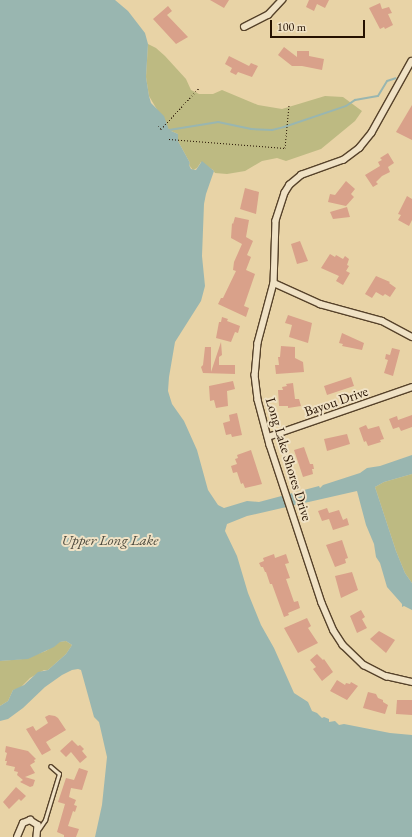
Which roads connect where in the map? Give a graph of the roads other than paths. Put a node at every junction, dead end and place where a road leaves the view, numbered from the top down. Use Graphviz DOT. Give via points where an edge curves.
graph roads {
  1 [pos="282,0"];
  2 [pos="244,27"];
  3 [pos="412,61"];
  4 [pos="409,72"];
  5 [pos="274,283"];
  6 [pos="412,337"];
  7 [pos="412,387"];
  8 [pos="268,437"];
  9 [pos="412,682"];
  10 [pos="51,767"];
  11 [pos="39,829"];
  12 [pos="17,837"];
  13 [pos="36,837"];
  1 -- 2 [label="street" via="268,15"];
  3 -- 4 [label="street, Long Lake Shores Drive"];
  4 -- 5 [label="street, Long Lake Shores Drive" via="360,148 339,163 302,175 290,185 276,220"];
  5 -- 6 [label="street" via="320,304 382,320"];
  5 -- 8 [label="street, Long Lake Shores Drive" via="258,343 255,366 258,400"];
  7 -- 8 [label="street, Bayou Drive"];
  8 -- 9 [label="street, Long Lake Shores Drive" via="322,602 334,631 355,658 371,670 394,679"];
  10 -- 11 [label="lane" via="59,774 45,820"];
  11 -- 12 [label="street" via="34,822 26,821"];
  11 -- 13 [label="street"];
}
